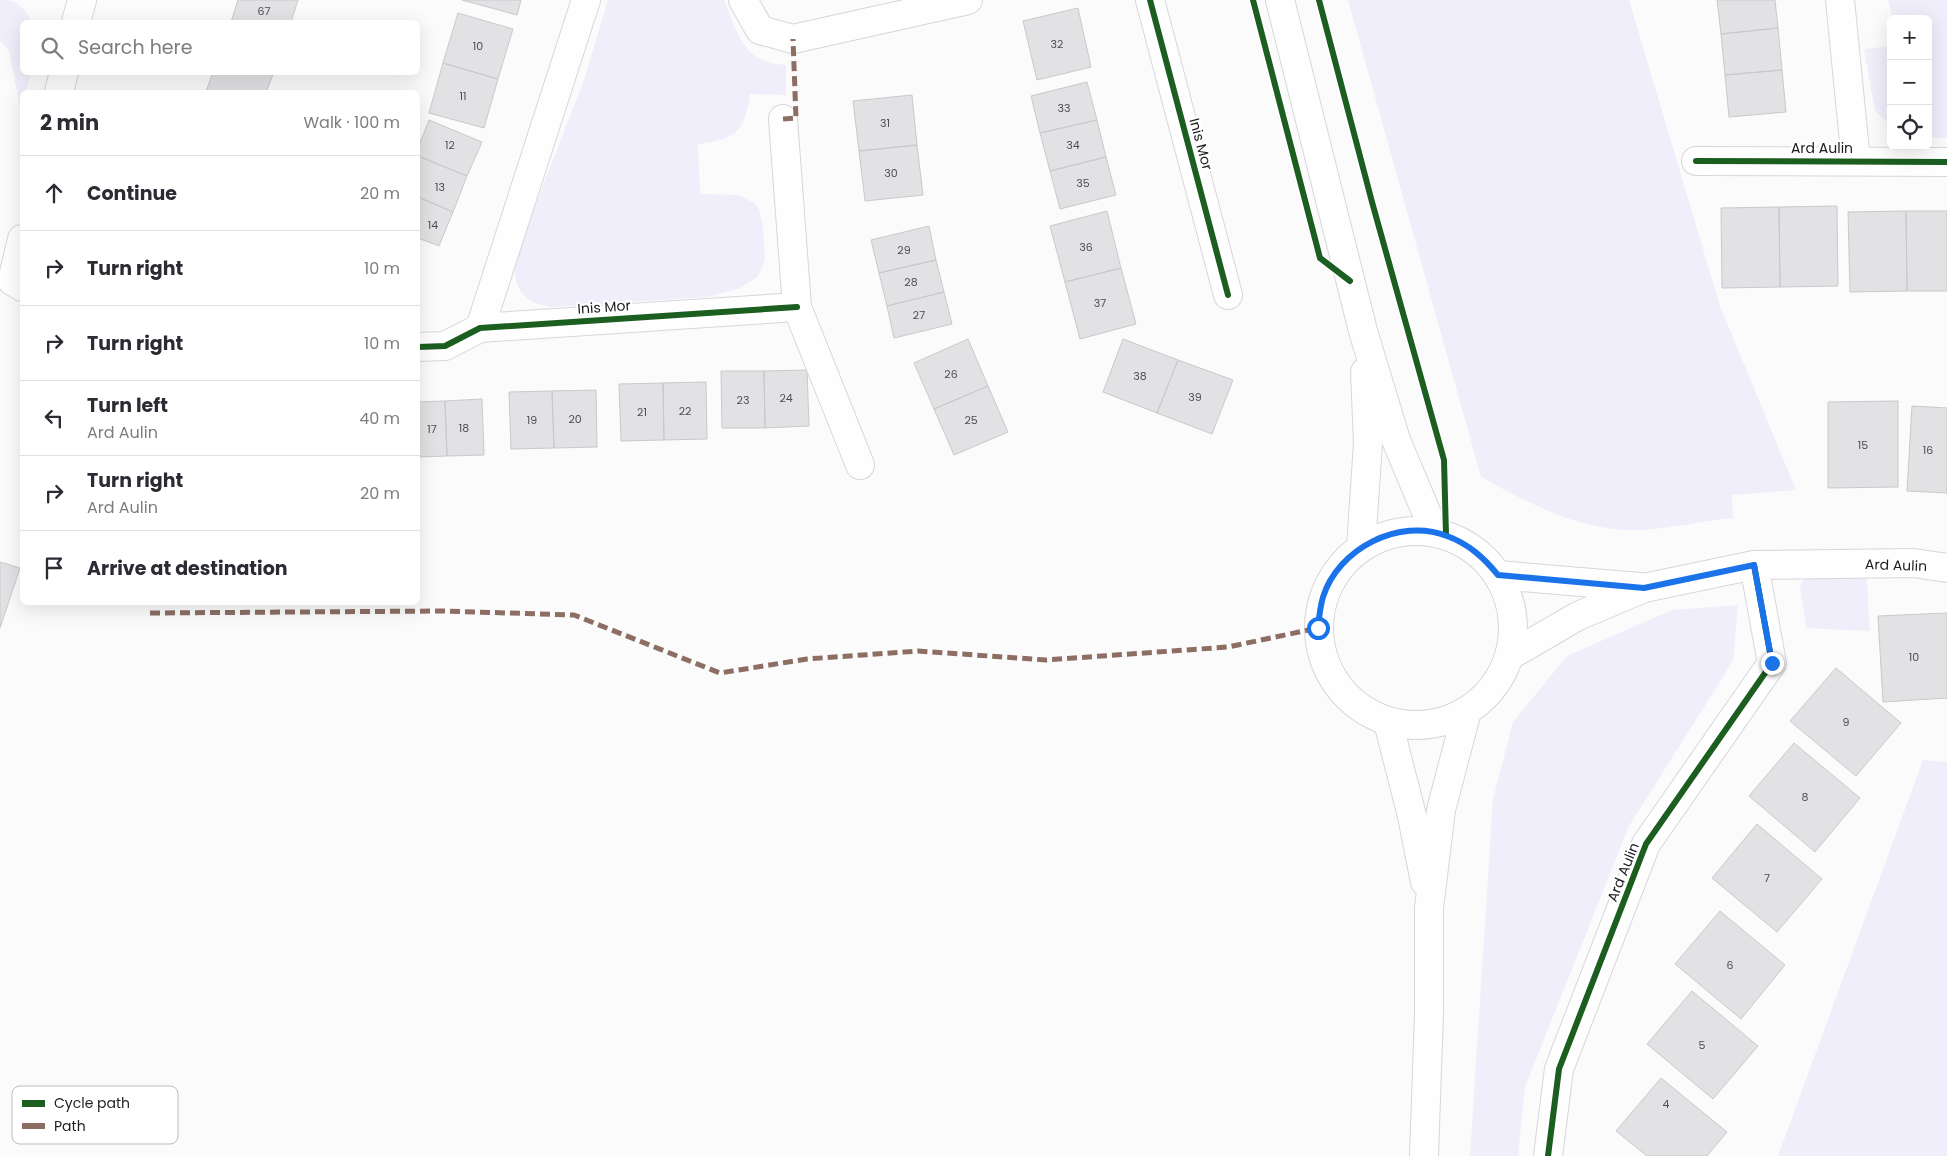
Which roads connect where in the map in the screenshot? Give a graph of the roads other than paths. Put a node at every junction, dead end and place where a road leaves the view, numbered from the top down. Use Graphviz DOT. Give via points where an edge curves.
graph roads {
  1 [pos="82,0"];
  2 [pos="586,0"];
  3 [pos="743,0"];
  4 [pos="968,0"];
  5 [pos="1150,0"];
  6 [pos="1280,0"];
  7 [pos="1840,0"];
  8 [pos="77,20"];
  9 [pos="63,75"];
  10 [pos="60,90"];
  11 [pos="783,119"];
  12 [pos="1696,161"];
  13 [pos="1856,161"];
  14 [pos="1947,162"];
  15 [pos="20,247"];
  16 [pos="20,285"];
  17 [pos="1228,295"];
  18 [pos="797,307"];
  19 [pos="480,328"];
  20 [pos="1363,331"];
  21 [pos="420,347"];
  22 [pos="860,465"];
  23 [pos="1435,533"];
  24 [pos="1361,547"];
  25 [pos="1754,565"];
  26 [pos="1947,568"];
  27 [pos="1498,575"];
  28 [pos="1644,588"];
  29 [pos="1509,656"];
  30 [pos="1467,711"];
  31 [pos="1388,722"];
  32 [pos="1430,908"];
  33 [pos="1424,1156"];
  34 [pos="1548,1156"];
  1 -- 8 [label="street"];
  2 -- 19 [label="street"];
  3 -- 4 [label="street" via="760,30 793,39"];
  5 -- 17 [label="street, Inis Mor"];
  6 -- 20 [label="street"];
  7 -- 13 [label="street, Ard Aulin"];
  9 -- 10 [label="street"];
  11 -- 18 [label="street"];
  12 -- 13 [label="street, Ard Aulin"];
  13 -- 14 [label="street, Ard Aulin"];
  15 -- 16 [label="street" via="12,281"];
  18 -- 19 [label="street, Inis Mor"];
  18 -- 22 [label="street"];
  19 -- 21 [label="street, Inis Mor" via="445,346"];
  20 -- 23 [label="street" via="1396,440"];
  20 -- 24 [label="street" via="1368,444"];
  23 -- 24 [label="street" via="1384,536"];
  23 -- 27 [label="street" via="1466,545 1484,558"];
  24 -- 31 [label="street" via="1338,569 1323,597 1318,628 1323,659 1338,687 1360,708"];
  25 -- 26 [label="street, Ard Aulin" via="1914,563"];
  25 -- 28 [label="street, Ard Aulin"];
  25 -- 34 [label="street, Ard Aulin" via="1772,663 1646,844 1559,1069"];
  27 -- 28 [label="street, Ard Aulin"];
  27 -- 29 [label="street" via="1509,601 1512,619"];
  28 -- 29 [label="street, Ard Aulin" via="1578,616"];
  29 -- 30 [label="street" via="1500,678 1485,697"];
  30 -- 31 [label="street" via="1442,722 1415,726"];
  30 -- 32 [label="street" via="1441,810"];
  31 -- 32 [label="street" via="1412,816"];
  32 -- 33 [label="street"];
}
